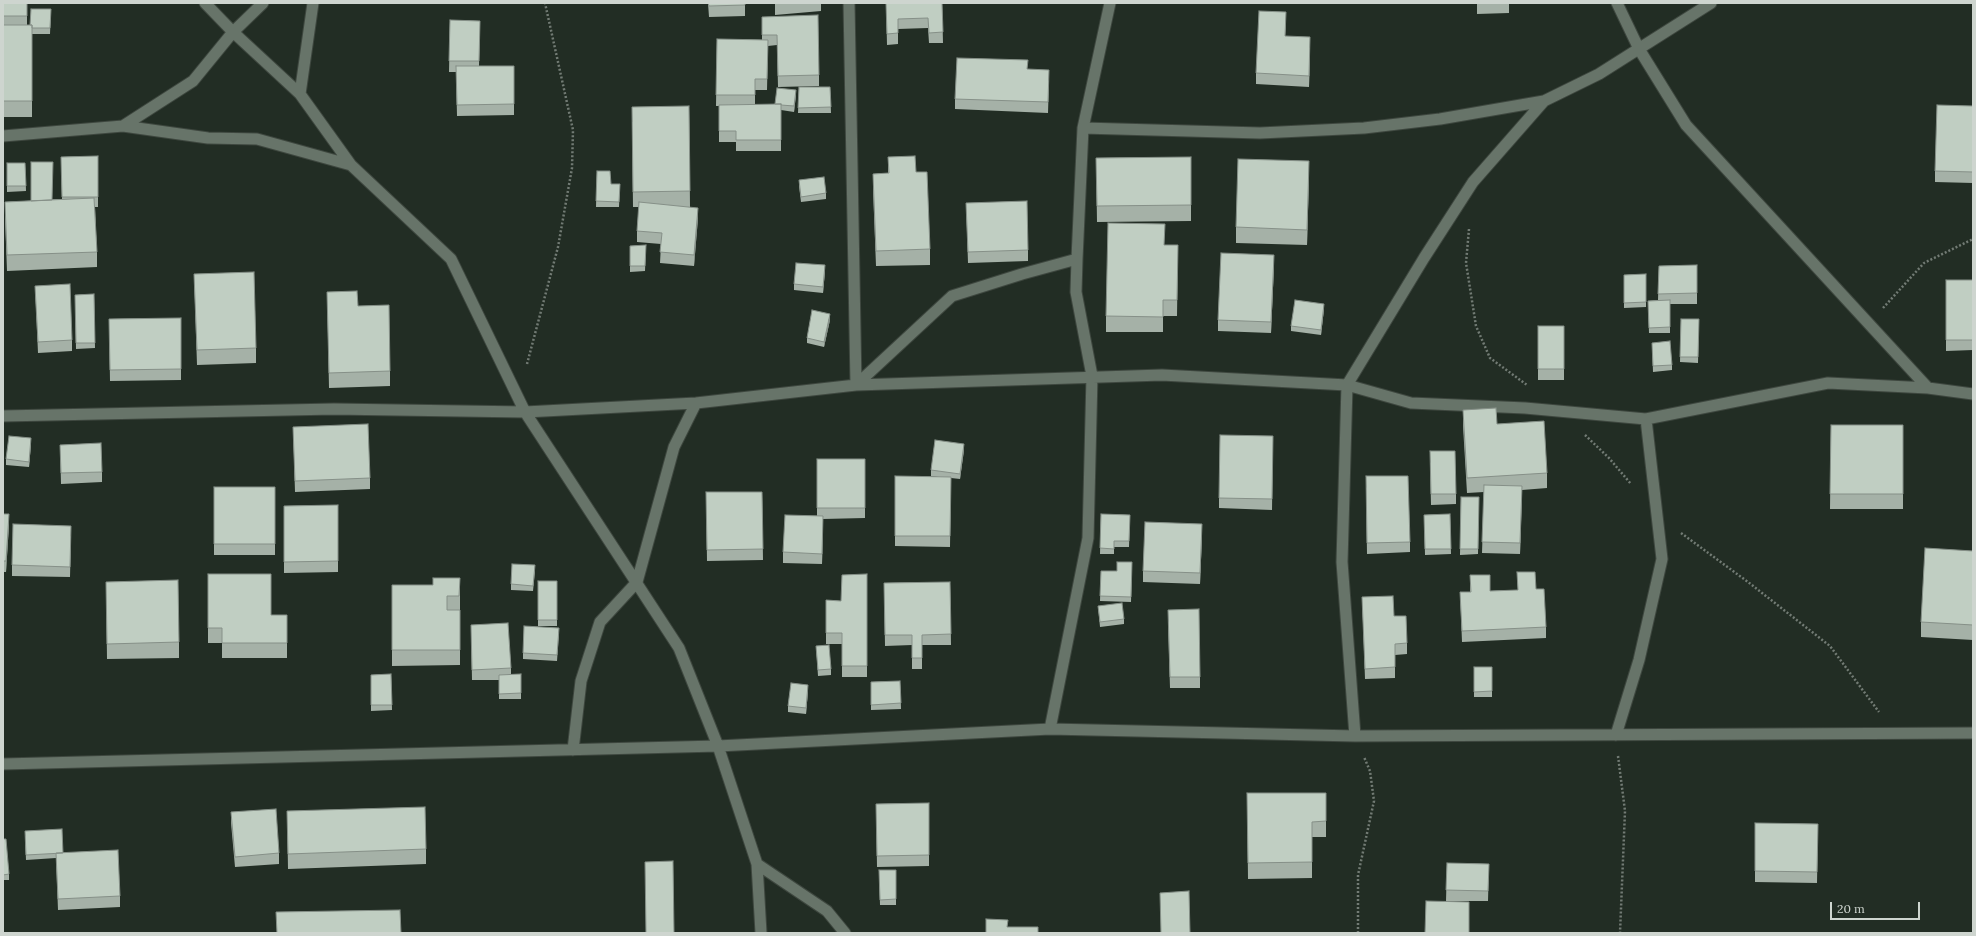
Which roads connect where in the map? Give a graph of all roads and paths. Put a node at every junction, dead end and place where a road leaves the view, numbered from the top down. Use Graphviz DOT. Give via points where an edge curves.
graph roads {
  1 [pos="205,3"];
  2 [pos="263,3"];
  3 [pos="313,3"];
  4 [pos="545,3"];
  5 [pos="849,3"];
  6 [pos="1110,3"];
  7 [pos="1617,3"];
  8 [pos="1711,3"];
  9 [pos="233,32"];
  10 [pos="1639,49"];
  11 [pos="300,94"];
  12 [pos="1544,101"];
  13 [pos="123,126"];
  14 [pos="1083,128"];
  15 [pos="3,136"];
  16 [pos="351,165"];
  17 [pos="1973,240"];
  18 [pos="1077,259"];
  19 [pos="1869,325"];
  20 [pos="1092,376"];
  21 [pos="856,385"];
  22 [pos="1348,385"];
  23 [pos="1928,388"];
  24 [pos="1973,394"];
  25 [pos="518,397"];
  26 [pos="696,403"];
  27 [pos="525,412"];
  28 [pos="3,416"];
  29 [pos="1646,419"];
  30 [pos="637,582"];
  31 [pos="1050,729"];
  32 [pos="1973,733"];
  33 [pos="1616,735"];
  34 [pos="1355,736"];
  35 [pos="718,746"];
  36 [pos="573,750"];
  37 [pos="3,764"];
  38 [pos="757,864"];
  39 [pos="761,933"];
  40 [pos="845,933"];
  41 [pos="1358,933"];
  42 [pos="1620,933"];
  1 -- 9 [label="street"];
  2 -- 9 [label="street"];
  3 -- 11 [label="street"];
  4 -- 25 [label="path" via="573,130 572,168 558,247"];
  5 -- 21 [label="street"];
  6 -- 14 [label="street"];
  7 -- 10 [label="street"];
  8 -- 10 [label="street"];
  9 -- 11 [label="street"];
  9 -- 13 [label="street" via="193,82"];
  10 -- 12 [label="street" via="1599,74"];
  10 -- 19 [label="street" via="1686,125"];
  11 -- 16 [label="street"];
  12 -- 14 [label="street" via="1440,119 1364,128 1260,132"];
  12 -- 22 [label="street" via="1473,182"];
  13 -- 15 [label="street"];
  13 -- 16 [label="street" via="208,138 258,139"];
  14 -- 18 [label="street"];
  16 -- 25 [label="street" via="451,259"];
  17 -- 19 [label="path" via="1924,263"];
  18 -- 20 [label="street" via="1076,292"];
  18 -- 21 [label="street" via="952,296"];
  19 -- 23 [label="street"];
  20 -- 21 [label="street"];
  20 -- 22 [label="street" via="1162,375"];
  20 -- 31 [label="street" via="1088,538"];
  21 -- 26 [label="street"];
  22 -- 29 [label="street" via="1411,403 1525,408"];
  22 -- 34 [label="street" via="1342,562"];
  23 -- 24 [label="street"];
  23 -- 29 [label="street" via="1828,383"];
  25 -- 27 [label="street"];
  26 -- 27 [label="street"];
  26 -- 30 [label="street" via="674,447"];
  27 -- 28 [label="street" via="334,409"];
  27 -- 30 [label="street"];
  29 -- 33 [label="street" via="1662,559 1639,660"];
  30 -- 35 [label="street" via="679,648"];
  30 -- 36 [label="street" via="600,622 581,681"];
  31 -- 34 [label="street"];
  31 -- 35 [label="street"];
  32 -- 33 [label="street"];
  33 -- 34 [label="street"];
  33 -- 42 [label="path" via="1625,812"];
  34 -- 41 [label="path" via="1370,771 1374,801 1358,875"];
  35 -- 36 [label="street"];
  35 -- 38 [label="street"];
  36 -- 37 [label="street"];
  38 -- 39 [label="street"];
  38 -- 40 [label="street" via="827,910"];
}
